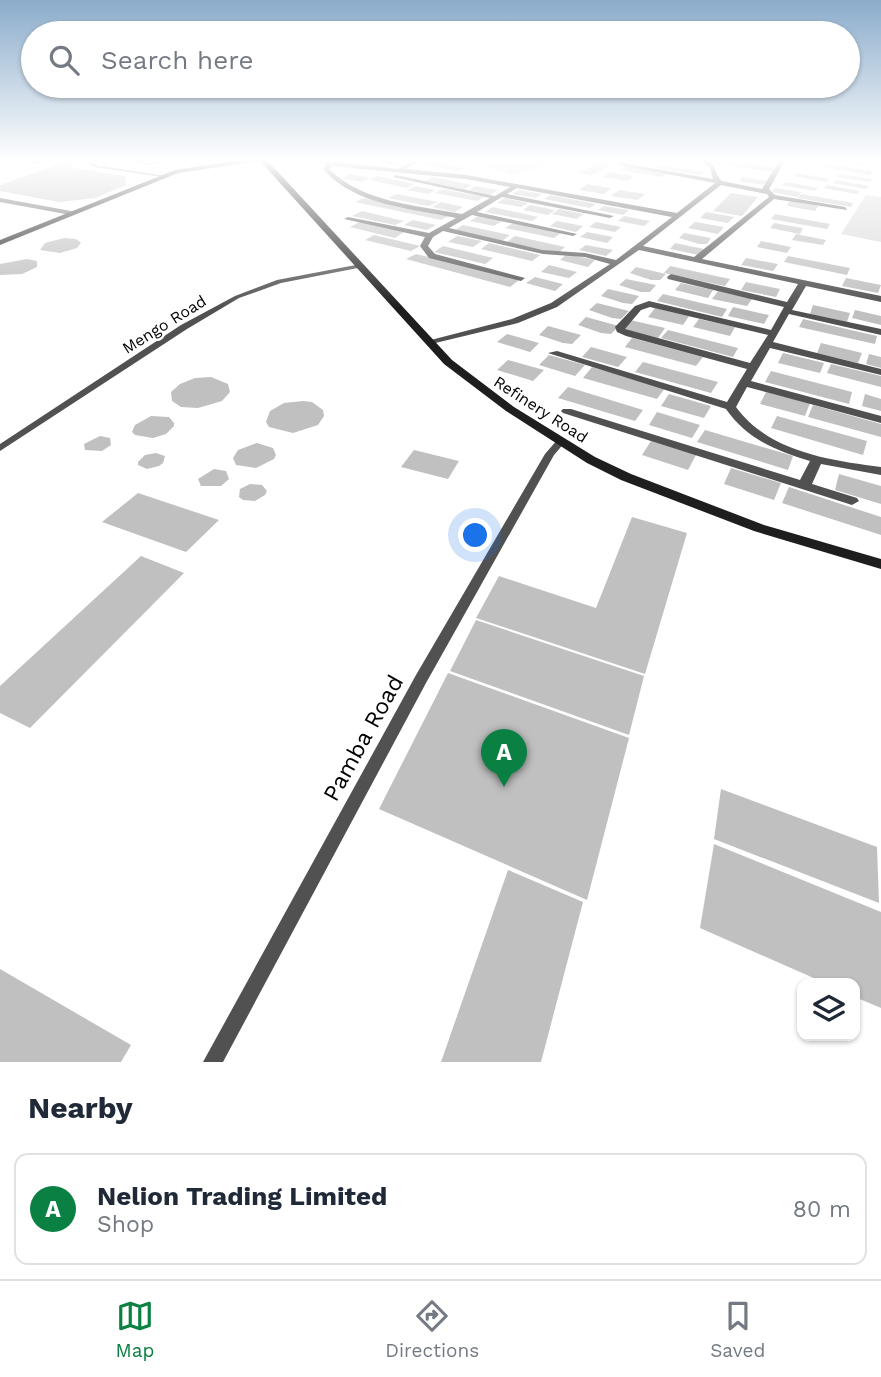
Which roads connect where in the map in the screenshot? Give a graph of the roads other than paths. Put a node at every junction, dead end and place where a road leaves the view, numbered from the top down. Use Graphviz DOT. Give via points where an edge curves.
graph roads {
  1 [pos="47,209"];
  2 [pos="82,209"];
  3 [pos="307,209"];
  4 [pos="426,209"];
  5 [pos="479,209"];
  6 [pos="568,209"];
  7 [pos="594,209"];
  8 [pos="640,209"];
  9 [pos="684,209"];
  10 [pos="754,209"];
  11 [pos="473,212"];
  12 [pos="589,212"];
  13 [pos="71,213"];
  14 [pos="676,215"];
  15 [pos="610,216"];
  16 [pos="464,217"];
  17 [pos="348,219"];
  18 [pos="442,229"];
  19 [pos="573,234"];
  20 [pos="430,236"];
  21 [pos="0,243"];
  22 [pos="635,247"];
  23 [pos="697,259"];
  24 [pos="617,263"];
  25 [pos="361,266"];
  26 [pos="671,277"];
  27 [pos="521,278"];
  28 [pos="803,283"];
  29 [pos="881,299"];
  30 [pos="787,308"];
  31 [pos="881,332"];
  32 [pos="770,338"];
  33 [pos="432,343"];
  34 [pos="553,353"];
  35 [pos="752,367"];
  36 [pos="881,372"];
  37 [pos="745,383"];
  38 [pos="730,407"];
  39 [pos="567,411"];
  40 [pos="881,420"];
  41 [pos="561,441"];
  42 [pos="0,448"];
  43 [pos="817,459"];
  44 [pos="881,471"];
  45 [pos="804,486"];
  46 [pos="852,501"];
  47 [pos="881,564"];
  48 [pos="213,1062"];
  1 -- 13 [label="lane"];
  2 -- 13 [label="main road"];
  3 -- 25 [label="main road, Refinery Road"];
  4 -- 16 [label="street"];
  5 -- 11 [label="street"];
  6 -- 12 [label="street"];
  7 -- 12 [label="street"];
  8 -- 14 [label="street"];
  9 -- 14 [label="street"];
  10 -- 23 [label="street"];
  11 -- 16 [label="street"];
  11 -- 19 [label="street"];
  12 -- 15 [label="street"];
  13 -- 21 [label="main road"];
  14 -- 22 [label="street"];
  16 -- 18 [label="street"];
  17 -- 20 [label="street"];
  18 -- 20 [label="street"];
  18 -- 24 [label="street"];
  20 -- 27 [label="street" via="424,246 432,256"];
  22 -- 23 [label="street"];
  22 -- 24 [label="street"];
  23 -- 28 [label="street"];
  24 -- 33 [label="street" via="533,314"];
  25 -- 33 [label="main road, Refinery Road"];
  25 -- 42 [label="lane, Mengo Road" via="279,281 237,297"];
  26 -- 30 [label="street"];
  28 -- 29 [label="street"];
  28 -- 30 [label="street"];
  30 -- 31 [label="street"];
  30 -- 32 [label="street"];
  32 -- 35 [label="street"];
  32 -- 35 [label="street" via="649,304 638,308 620,327 628,334"];
  32 -- 36 [label="street"];
  33 -- 41 [label="main road, Refinery Road" via="476,384"];
  34 -- 38 [label="street"];
  35 -- 37 [label="street"];
  37 -- 38 [label="street"];
  37 -- 40 [label="street"];
  38 -- 43 [label="street" via="756,435"];
  39 -- 45 [label="street"];
  41 -- 47 [label="main road, Refinery Road" via="626,477 718,514"];
  41 -- 48 [label="lane, Pamba Road" via="421,679"];
  43 -- 44 [label="street"];
  43 -- 45 [label="street"];
  45 -- 46 [label="street"];
}
